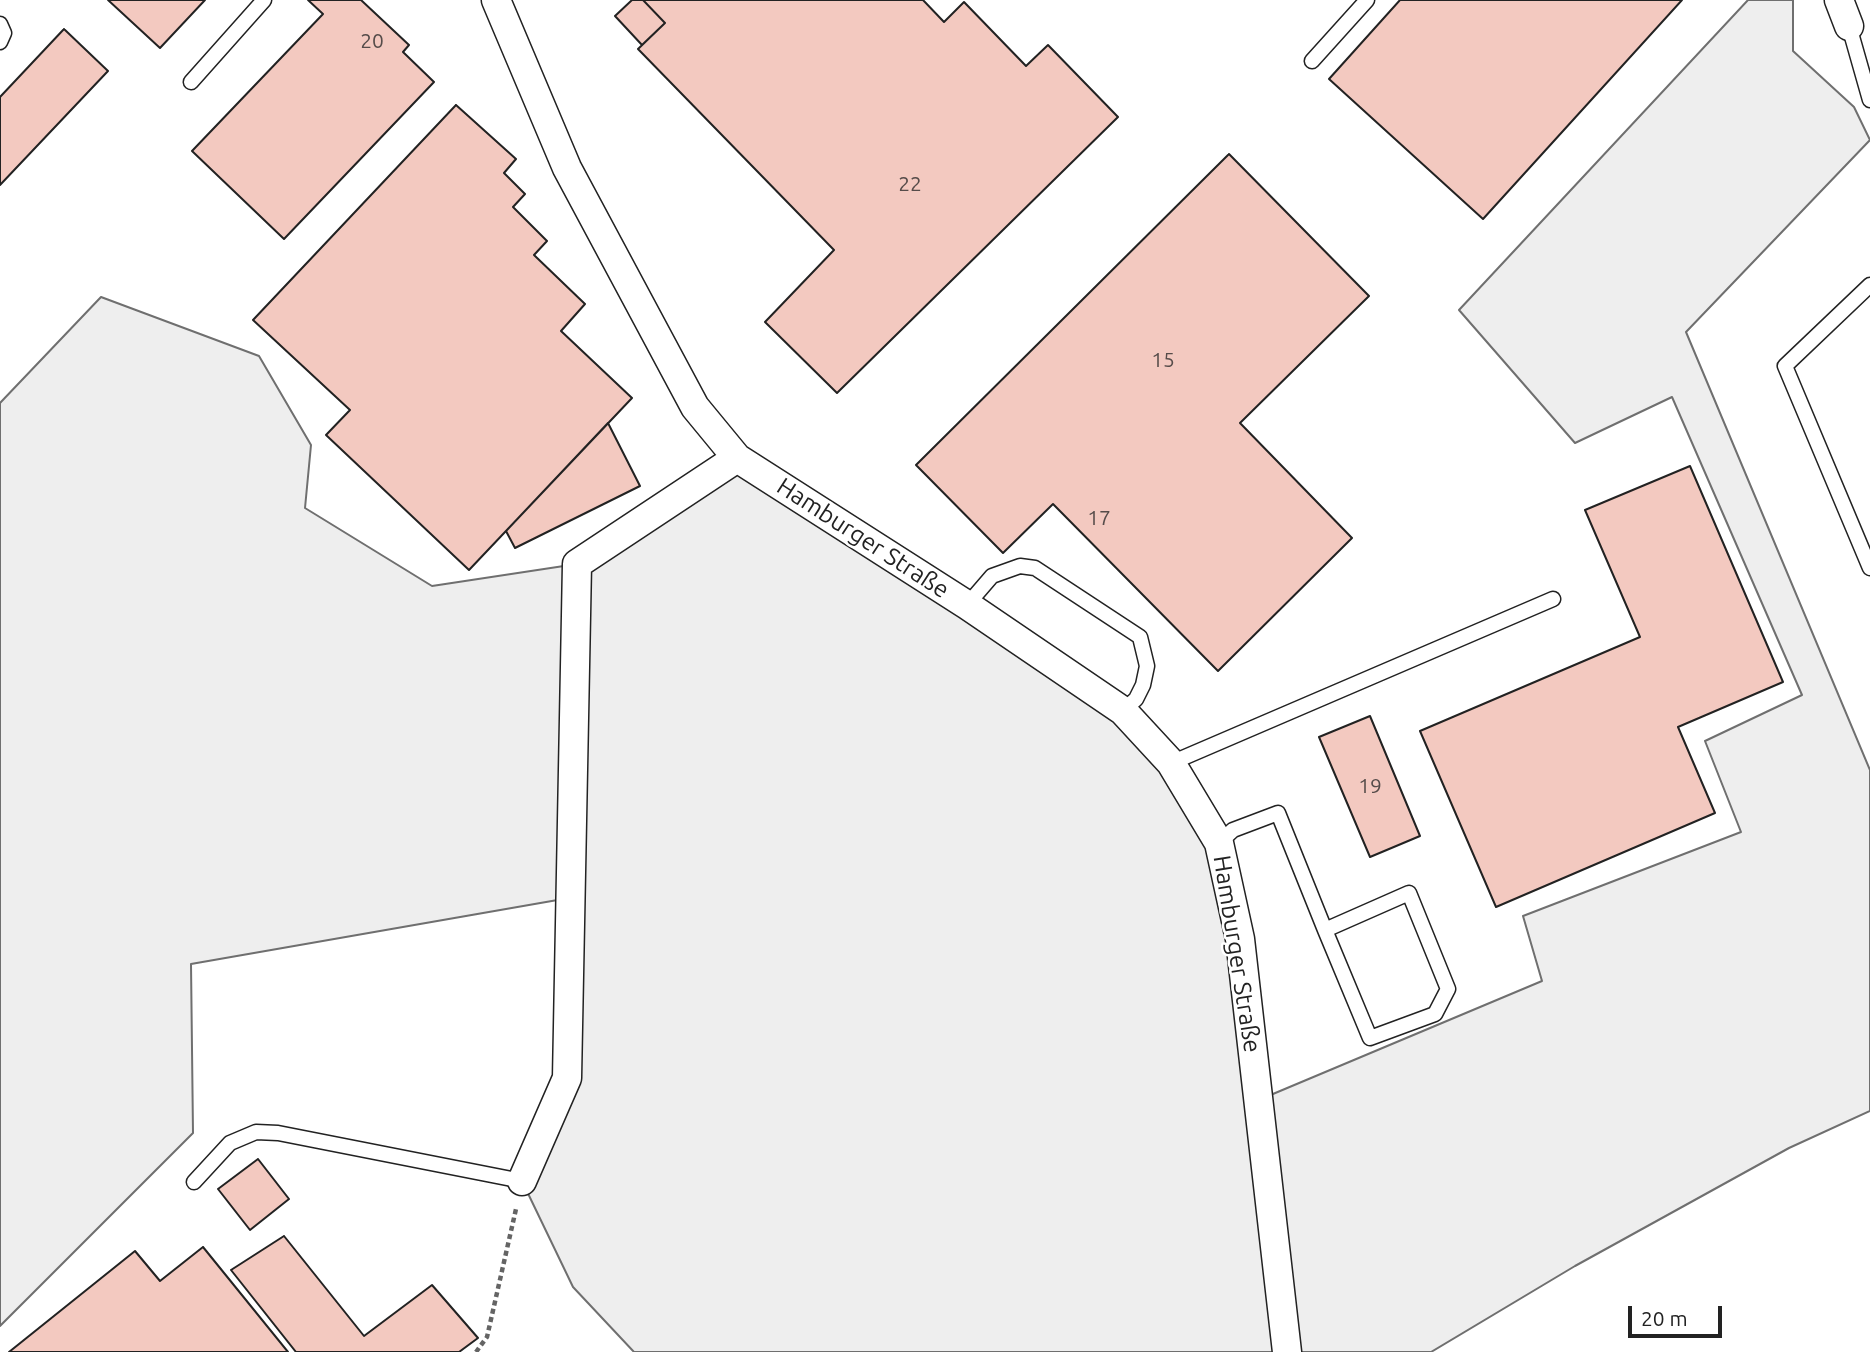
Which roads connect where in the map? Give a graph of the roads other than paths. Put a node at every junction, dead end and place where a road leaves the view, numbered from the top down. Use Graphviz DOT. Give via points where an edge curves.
graph roads {
  1 [pos="264,0"];
  2 [pos="496,0"];
  3 [pos="1367,0"];
  4 [pos="1844,13"];
  5 [pos="0,24"];
  6 [pos="0,42"];
  7 [pos="1312,61"];
  8 [pos="191,82"];
  9 [pos="1870,100"];
  10 [pos="1870,285"];
  11 [pos="737,458"];
  12 [pos="1870,568"];
  13 [pos="1553,600"];
  14 [pos="967,605"];
  15 [pos="1123,711"];
  16 [pos="1171,763"];
  17 [pos="1219,843"];
  18 [pos="1325,930"];
  19 [pos="522,1181"];
  20 [pos="194,1182"];
  21 [pos="1287,1352"];
  1 -- 8 [label="lane"];
  2 -- 11 [label="street, Hamburger Straße" via="567,168 695,407"];
  3 -- 7 [label="lane"];
  4 -- 9 [label="lane"];
  5 -- 6 [label="lane" via="4,33"];
  10 -- 12 [label="lane" via="1785,366"];
  11 -- 14 [label="street, Hamburger Straße"];
  11 -- 19 [label="street" via="577,564 567,1078"];
  13 -- 16 [label="lane"];
  14 -- 15 [label="street, Hamburger Straße"];
  14 -- 15 [label="lane" via="992,576 1020,566 1035,568 1140,638 1147,666 1143,685"];
  15 -- 16 [label="street, Hamburger Straße"];
  16 -- 17 [label="street, Hamburger Straße"];
  17 -- 18 [label="lane" via="1233,830 1278,813"];
  17 -- 21 [label="street, Hamburger Straße" via="1240,939"];
  18 -- 18 [label="lane" via="1370,1038 1435,1014 1448,989 1409,893"];
  19 -- 20 [label="lane" via="256,1132 230,1143"];
}
